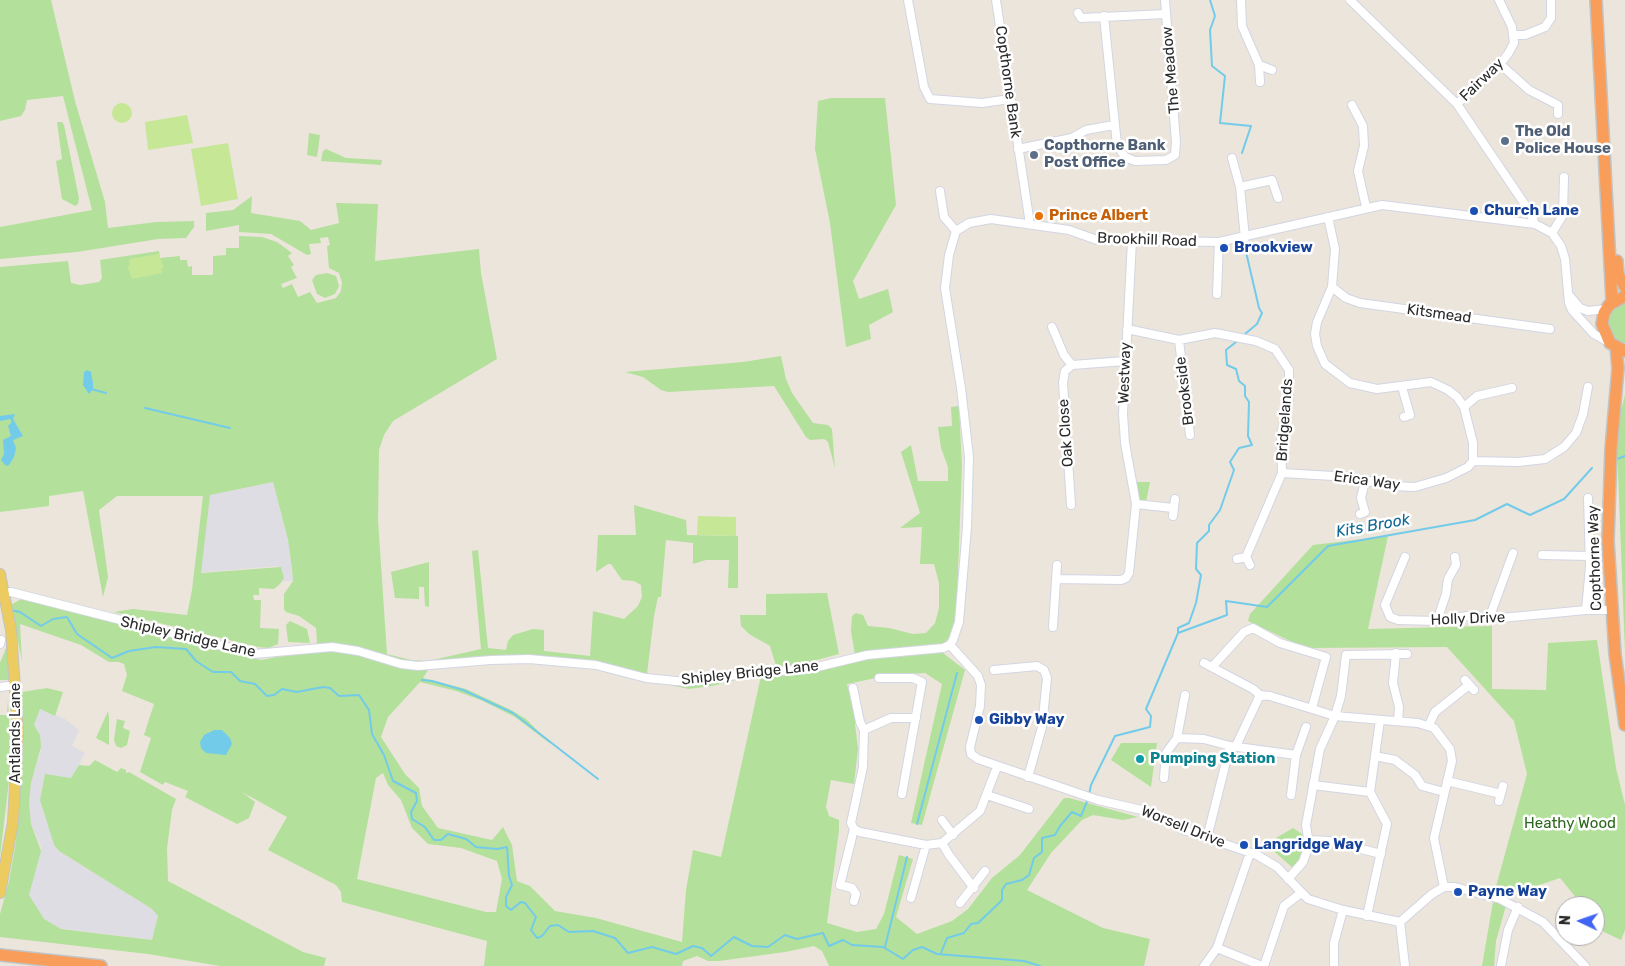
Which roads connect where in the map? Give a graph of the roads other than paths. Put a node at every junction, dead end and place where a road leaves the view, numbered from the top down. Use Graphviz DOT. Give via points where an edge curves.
graph roads {
  1 [pos="908,0"];
  2 [pos="996,0"];
  3 [pos="1165,0"];
  4 [pos="1241,0"];
  5 [pos="1350,0"];
  6 [pos="1499,0"];
  7 [pos="1552,0"];
  8 [pos="1596,0"];
  9 [pos="1166,14"];
  10 [pos="1104,16"];
  11 [pos="1079,17"];
  12 [pos="1514,35"];
  13 [pos="1500,64"];
  14 [pos="1260,65"];
  15 [pos="1272,70"];
  16 [pos="1260,82"];
  17 [pos="1010,100"];
  18 [pos="1457,104"];
  19 [pos="1352,106"];
  20 [pos="1558,114"];
  21 [pos="1114,125"];
  22 [pos="1018,149"];
  23 [pos="1232,158"];
  24 [pos="1562,183"];
  25 [pos="1240,187"];
  26 [pos="940,191"];
  27 [pos="1278,198"];
  28 [pos="1607,198"];
  29 [pos="1366,207"];
  30 [pos="1328,217"];
  31 [pos="1030,224"];
  32 [pos="1535,224"];
  33 [pos="956,232"];
  34 [pos="1552,233"];
  35 [pos="1245,238"];
  36 [pos="1132,241"];
  37 [pos="1219,242"];
  38 [pos="1332,287"];
  39 [pos="1625,287"];
  40 [pos="1217,294"];
  41 [pos="1569,295"];
  42 [pos="1625,296"];
  43 [pos="1609,305"];
  44 [pos="1051,324"];
  45 [pos="1127,329"];
  46 [pos="1550,329"];
  47 [pos="1179,340"];
  48 [pos="1617,347"];
  49 [pos="1126,361"];
  50 [pos="1072,364"];
  51 [pos="1625,371"];
  52 [pos="1588,386"];
  53 [pos="1402,387"];
  54 [pos="1512,388"];
  55 [pos="1617,390"];
  56 [pos="1577,394"];
  57 [pos="1586,395"];
  58 [pos="1464,407"];
  59 [pos="1404,417"];
  60 [pos="1190,435"];
  61 [pos="1473,461"];
  62 [pos="1282,473"];
  63 [pos="1365,481"];
  64 [pos="1588,498"];
  65 [pos="1175,499"];
  66 [pos="1136,504"];
  67 [pos="1072,505"];
  68 [pos="1360,514"];
  69 [pos="1513,553"];
  70 [pos="1542,555"];
  71 [pos="1590,556"];
  72 [pos="1246,557"];
  73 [pos="1405,557"];
  74 [pos="1455,557"];
  75 [pos="1237,559"];
  76 [pos="1057,565"];
  77 [pos="1250,565"];
  78 [pos="0,574"];
  79 [pos="1056,579"];
  80 [pos="4,592"];
  81 [pos="1586,610"];
  82 [pos="1611,610"];
  83 [pos="1490,616"];
  84 [pos="1437,621"];
  85 [pos="1053,628"];
  86 [pos="950,645"];
  87 [pos="1396,653"];
  88 [pos="1407,654"];
  89 [pos="1204,663"];
  90 [pos="1212,667"];
  91 [pos="994,670"];
  92 [pos="879,678"];
  93 [pos="16,685"];
  94 [pos="1469,685"];
  95 [pos="0,687"];
  96 [pos="853,688"];
  97 [pos="1185,695"];
  98 [pos="1260,695"];
  99 [pos="980,706"];
  100 [pos="988,708"];
  101 [pos="1312,708"];
  102 [pos="1335,716"];
  103 [pos="916,718"];
  104 [pos="1380,720"];
  105 [pos="1398,721"];
  106 [pos="1429,725"];
  107 [pos="1625,725"];
  108 [pos="1306,727"];
  109 [pos="864,730"];
  110 [pos="1176,738"];
  111 [pos="1235,746"];
  112 [pos="1296,755"];
  113 [pos="1375,756"];
  114 [pos="997,766"];
  115 [pos="1028,777"];
  116 [pos="1164,778"];
  117 [pos="1447,781"];
  118 [pos="1313,785"];
  119 [pos="1370,792"];
  120 [pos="1444,792"];
  121 [pos="902,794"];
  122 [pos="1501,794"];
  123 [pos="988,795"];
  124 [pos="1291,795"];
  125 [pos="1029,809"];
  126 [pos="942,820"];
  127 [pos="854,829"];
  128 [pos="953,835"];
  129 [pos="1208,838"];
  130 [pos="1309,840"];
  131 [pos="942,843"];
  132 [pos="926,845"];
  133 [pos="1250,853"];
  134 [pos="1381,854"];
  135 [pos="985,871"];
  136 [pos="1288,879"];
  137 [pos="974,888"];
  138 [pos="1444,888"];
  139 [pos="0,893"];
  140 [pos="1301,893"];
  141 [pos="911,898"];
  142 [pos="854,901"];
  143 [pos="960,903"];
  144 [pos="1518,907"];
  145 [pos="1343,910"];
  146 [pos="1367,916"];
  147 [pos="1400,922"];
  148 [pos="1217,948"];
  149 [pos="0,955"];
  150 [pos="101,966"];
  151 [pos="1204,966"];
  152 [pos="1263,966"];
  153 [pos="1334,966"];
  154 [pos="1405,966"];
  155 [pos="1501,966"];
  156 [pos="1585,966"];
  1 -- 17 [label="street" via="924,87 930,98 982,103"];
  2 -- 17 [label="street, Copthorne Bank"];
  3 -- 9 [label="street, The Meadow"];
  4 -- 14 [label="street" via="1242,26"];
  5 -- 18 [label="street"];
  6 -- 12 [label="street"];
  7 -- 12 [label="street" via="1551,18 1545,27 1525,35"];
  8 -- 28 [label="highway"];
  9 -- 10 [label="street"];
  9 -- 21 [label="street, The Meadow" via="1176,142 1174,155 1163,161 1135,162 1125,157 1117,145"];
  10 -- 11 [label="street"];
  10 -- 21 [label="street, The Meadow"];
  12 -- 13 [label="street, Fairway" via="1514,43"];
  13 -- 18 [label="street, Fairway"];
  13 -- 20 [label="street" via="1528,90 1558,105"];
  14 -- 15 [label="street"];
  14 -- 16 [label="street"];
  17 -- 22 [label="street, Copthorne Bank"];
  18 -- 32 [label="street"];
  19 -- 29 [label="street" via="1362,126 1364,146 1358,171"];
  21 -- 22 [label="street"];
  22 -- 31 [label="street, Copthorne Bank"];
  23 -- 25 [label="street"];
  24 -- 34 [label="street" via="1563,214"];
  25 -- 27 [label="street" via="1272,180"];
  25 -- 35 [label="street"];
  26 -- 33 [label="street" via="944,217"];
  28 -- 39 [label="highway" via="1612,212 1618,274"];
  28 -- 43 [label="highway, Copthorne Way"];
  29 -- 30 [label="street, Brookhill Road"];
  29 -- 32 [label="street, Brookhill Road" via="1382,205"];
  30 -- 35 [label="street, Brookhill Road"];
  30 -- 38 [label="street" via="1335,249"];
  31 -- 33 [label="street" via="991,219 969,224"];
  31 -- 36 [label="street, Brookhill Road" via="1069,230 1097,240"];
  32 -- 34 [label="street, Brookhill Road"];
  33 -- 86 [label="street" via="944,288 962,388 969,457 959,622"];
  34 -- 41 [label="street" via="1565,259"];
  35 -- 37 [label="street, Brookhill Road"];
  36 -- 37 [label="street, Brookhill Road"];
  36 -- 45 [label="street, Westway"];
  37 -- 40 [label="street"];
  38 -- 46 [label="street, Kitsmead" via="1346,298 1360,303"];
  38 -- 53 [label="street" via="1315,334 1325,364 1350,383 1381,390"];
  41 -- 43 [label="street" via="1580,308 1588,310"];
  41 -- 48 [label="street" via="1576,317 1594,334"];
  42 -- 43 [label="highway"];
  43 -- 48 [label="highway, Copthorne Way" via="1602,324"];
  44 -- 50 [label="street" via="1064,355"];
  45 -- 47 [label="street, Brookside"];
  45 -- 49 [label="street, Westway"];
  47 -- 60 [label="street, Brookside"];
  47 -- 62 [label="street, Bridgelands" via="1214,333 1256,341 1275,349 1288,370 1289,400 1281,435"];
  48 -- 55 [label="highway, Copthorne Way"];
  49 -- 50 [label="street"];
  49 -- 66 [label="street, Westway" via="1125,443"];
  50 -- 67 [label="street, Oak Close" via="1065,370 1063,383"];
  51 -- 55 [label="highway, Copthorne Way"];
  52 -- 57 [label="street"];
  53 -- 58 [label="street" via="1431,382 1457,397"];
  53 -- 59 [label="street" via="1410,415"];
  54 -- 58 [label="street" via="1477,396"];
  55 -- 82 [label="highway, Copthorne Way" via="1609,483"];
  56 -- 57 [label="street"];
  57 -- 61 [label="street" via="1576,433 1564,447 1550,456 1518,462"];
  58 -- 61 [label="street" via="1473,443"];
  61 -- 63 [label="street, Erica Way" via="1468,467 1422,486 1391,486"];
  62 -- 63 [label="street, Erica Way" via="1350,477"];
  62 -- 72 [label="street, Bridgelands"];
  63 -- 68 [label="street" via="1361,498 1366,512"];
  64 -- 71 [label="street"];
  65 -- 66 [label="street" via="1173,512"];
  66 -- 79 [label="street, Westway" via="1126,578"];
  69 -- 83 [label="street"];
  70 -- 71 [label="street"];
  71 -- 81 [label="street"];
  72 -- 75 [label="street"];
  72 -- 77 [label="street"];
  73 -- 84 [label="street, Holly Drive" via="1385,605 1387,612 1398,620"];
  74 -- 84 [label="street" via="1456,565 1448,578"];
  76 -- 79 [label="street"];
  78 -- 80 [label="main road, Antlands Lane"];
  79 -- 85 [label="street"];
  80 -- 86 [label="street, Shipley Bridge Lane" via="254,654 332,647 418,666 529,659 596,665 646,678 686,682 809,669 861,656 938,650"];
  80 -- 93 [label="main road, Antlands Lane"];
  81 -- 82 [label="street, Holly Drive"];
  81 -- 83 [label="street, Holly Drive" via="1501,618"];
  82 -- 107 [label="highway, Copthorne Way"];
  83 -- 84 [label="street, Holly Drive"];
  86 -- 99 [label="street, Worsell Drive" via="978,676"];
  87 -- 88 [label="street"];
  87 -- 102 [label="street" via="1346,655 1342,696"];
  87 -- 105 [label="street" via="1393,683 1399,707"];
  89 -- 90 [label="street"];
  90 -- 98 [label="street"];
  90 -- 101 [label="street" via="1244,632 1253,628 1280,643 1326,657"];
  91 -- 115 [label="street" via="1047,667 1045,708"];
  92 -- 103 [label="street" via="913,678 922,682"];
  93 -- 95 [label="street"];
  93 -- 139 [label="main road, Antlands Lane" via="16,792"];
  94 -- 106 [label="street" via="1435,712"];
  96 -- 109 [label="street"];
  97 -- 110 [label="street"];
  98 -- 101 [label="street"];
  98 -- 111 [label="street"];
  99 -- 100 [label="street"];
  99 -- 114 [label="street, Worsell Drive" via="971,740 971,754"];
  101 -- 102 [label="street"];
  102 -- 104 [label="street"];
  102 -- 118 [label="street" via="1320,749"];
  103 -- 109 [label="street" via="891,718"];
  103 -- 121 [label="street"];
  104 -- 105 [label="street"];
  104 -- 113 [label="street"];
  105 -- 106 [label="street"];
  106 -- 117 [label="street" via="1450,749 1452,762"];
  108 -- 112 [label="street"];
  109 -- 127 [label="street" via="863,767 851,823"];
  110 -- 111 [label="street" via="1204,739"];
  110 -- 116 [label="street" via="1166,753"];
  111 -- 112 [label="street"];
  111 -- 129 [label="street"];
  112 -- 124 [label="street"];
  113 -- 119 [label="street"];
  113 -- 120 [label="street" via="1395,760 1415,775 1422,786"];
  114 -- 115 [label="street, Worsell Drive"];
  114 -- 123 [label="street"];
  115 -- 129 [label="street, Worsell Drive" via="1098,800 1146,810 1184,830"];
  117 -- 120 [label="street"];
  117 -- 122 [label="street"];
  118 -- 119 [label="street"];
  118 -- 130 [label="street" via="1306,825"];
  119 -- 134 [label="street" via="1388,824"];
  120 -- 138 [label="street" via="1434,840"];
  123 -- 125 [label="street"];
  123 -- 128 [label="street" via="977,814"];
  126 -- 128 [label="street"];
  127 -- 132 [label="street"];
  127 -- 142 [label="street" via="839,888 852,888 856,894"];
  128 -- 131 [label="street"];
  129 -- 133 [label="street, Worsell Drive"];
  130 -- 134 [label="street" via="1330,841"];
  130 -- 136 [label="street" via="1303,862"];
  131 -- 132 [label="street"];
  131 -- 137 [label="street"];
  132 -- 141 [label="street"];
  133 -- 136 [label="street, Worsell Drive" via="1268,860"];
  133 -- 148 [label="street"];
  134 -- 146 [label="street"];
  135 -- 137 [label="street"];
  136 -- 140 [label="street, Worsell Drive"];
  137 -- 143 [label="street"];
  138 -- 144 [label="street" via="1480,892"];
  138 -- 147 [label="street" via="1432,894"];
  140 -- 145 [label="street, Worsell Drive" via="1317,903"];
  140 -- 152 [label="street" via="1284,906"];
  144 -- 155 [label="street" via="1508,930"];
  144 -- 156 [label="street" via="1543,922"];
  145 -- 146 [label="street, Worsell Drive"];
  145 -- 153 [label="street" via="1334,943"];
  146 -- 147 [label="street, Worsell Drive"];
  147 -- 154 [label="street"];
  148 -- 151 [label="street"];
  148 -- 152 [label="street"];
  149 -- 150 [label="highway"];
}
